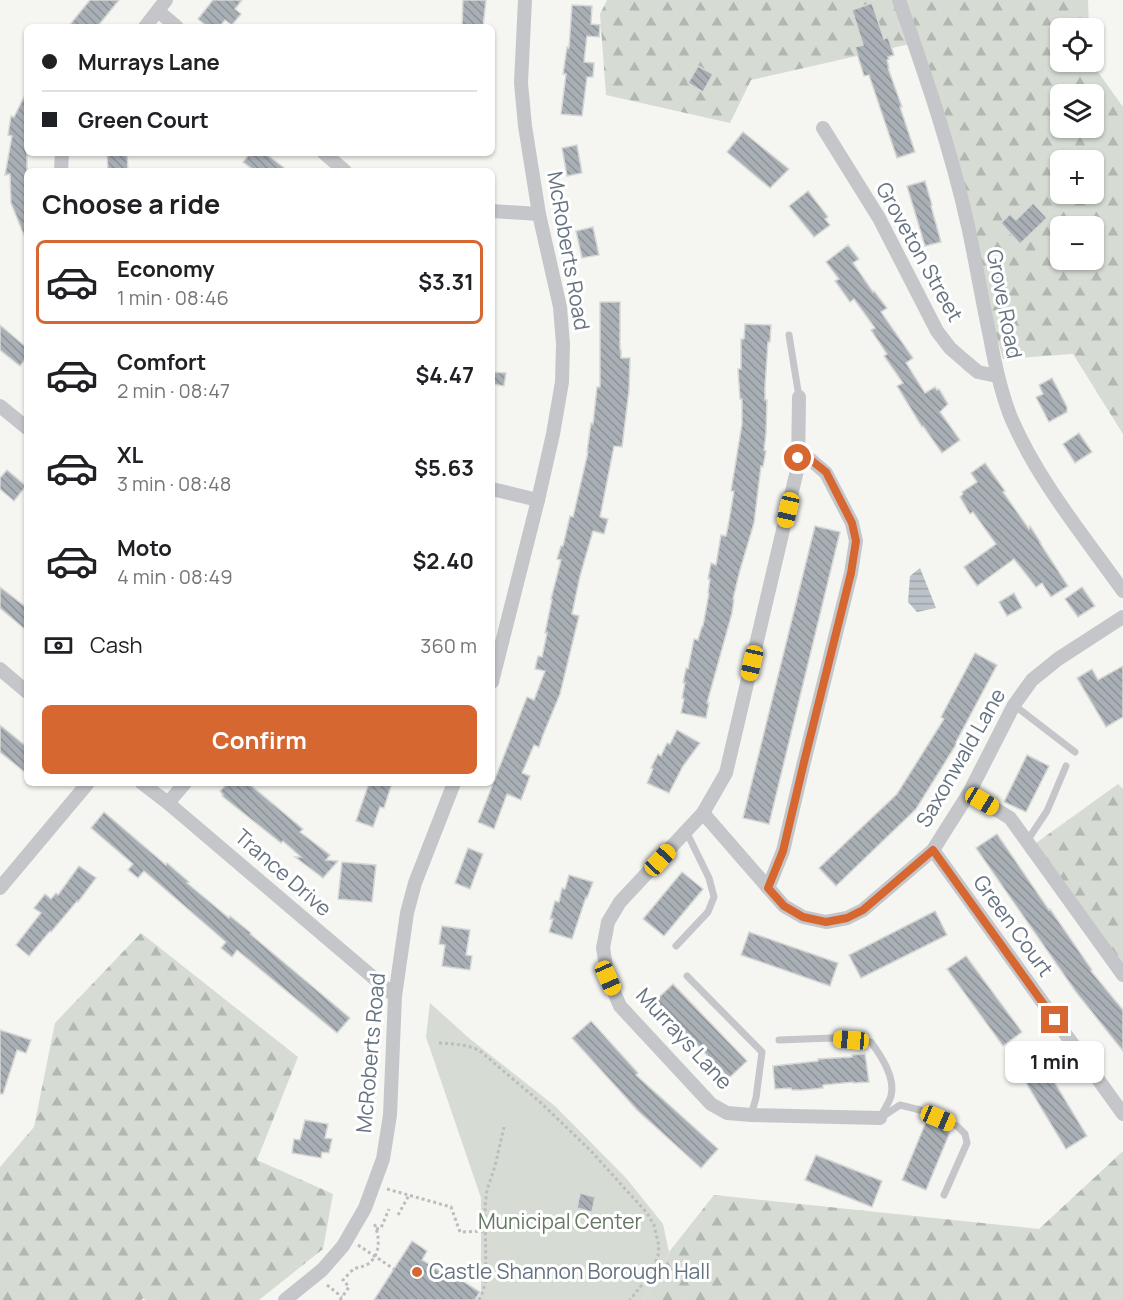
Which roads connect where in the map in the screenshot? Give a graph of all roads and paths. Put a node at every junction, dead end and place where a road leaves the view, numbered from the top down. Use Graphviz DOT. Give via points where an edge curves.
graph roads {
  1 [pos="525,0"];
  2 [pos="899,0"];
  3 [pos="162,6"];
  4 [pos="147,24"];
  5 [pos="175,24"];
  6 [pos="823,128"];
  7 [pos="328,156"];
  8 [pos="342,168"];
  9 [pos="495,211"];
  10 [pos="539,214"];
  11 [pos="789,335"];
  12 [pos="997,376"];
  13 [pos="799,397"];
  14 [pos="0,406"];
  15 [pos="24,426"];
  16 [pos="798,458"];
  17 [pos="495,490"];
  18 [pos="538,500"];
  19 [pos="1123,591"];
  20 [pos="1123,617"];
  21 [pos="0,669"];
  22 [pos="495,670"];
  23 [pos="24,689"];
  24 [pos="1014,705"];
  25 [pos="1075,752"];
  26 [pos="1066,766"];
  27 [pos="85,786"];
  28 [pos="146,786"];
  29 [pos="181,786"];
  30 [pos="453,786"];
  31 [pos="969,793"];
  32 [pos="168,802"];
  33 [pos="703,813"];
  34 [pos="686,831"];
  35 [pos="1027,841"];
  36 [pos="933,850"];
  37 [pos="0,888"];
  38 [pos="768,888"];
  39 [pos="676,946"];
  40 [pos="1123,975"];
  41 [pos="687,976"];
  42 [pos="395,996"];
  43 [pos="779,1040"];
  44 [pos="439,1043"];
  45 [pos="1123,1114"];
  46 [pos="751,1115"];
  47 [pos="880,1118"];
  48 [pos="504,1127"];
  49 [pos="385,1188"];
  50 [pos="409,1195"];
  51 [pos="944,1195"];
  52 [pos="389,1209"];
  53 [pos="398,1215"];
  54 [pos="376,1229"];
  55 [pos="485,1231"];
  56 [pos="348,1238"];
  57 [pos="394,1269"];
  58 [pos="326,1284"];
  59 [pos="342,1297"];
  60 [pos="285,1300"];
  61 [pos="478,1300"];
  62 [pos="630,1300"];
  1 -- 10 [label="street, McRoberts Road" via="520,83"];
  2 -- 12 [label="street, Grove Road" via="967,224"];
  3 -- 4 [label="street"];
  3 -- 5 [label="street"];
  6 -- 12 [label="street, Groveton Street" via="879,218 937,331 978,372"];
  7 -- 8 [label="street"];
  9 -- 10 [label="street"];
  10 -- 18 [label="street, McRoberts Road" via="560,307 564,344 562,382"];
  11 -- 13 [label="lane"];
  12 -- 19 [label="street, Grove Road" via="1032,460"];
  13 -- 16 [label="street, Murrays Lane"];
  14 -- 15 [label="street"];
  16 -- 33 [label="street, Murrays Lane" via="726,773"];
  16 -- 38 [label="street" via="811,460 826,472 852,523 856,541 783,851"];
  17 -- 18 [label="street"];
  18 -- 22 [label="street, McRoberts Road"];
  20 -- 24 [label="street, Saxonwald Lane" via="1040,673"];
  21 -- 23 [label="street"];
  24 -- 25 [label="lane"];
  24 -- 31 [label="street, Saxonwald Lane"];
  26 -- 35 [label="lane" via="1047,812"];
  27 -- 37 [label="street"];
  28 -- 32 [label="street, Trance Drive"];
  29 -- 32 [label="street"];
  30 -- 42 [label="street, McRoberts Road" via="415,883"];
  31 -- 35 [label="street" via="1010,818"];
  31 -- 36 [label="street, Saxonwald Lane"];
  32 -- 42 [label="street, Trance Drive"];
  33 -- 34 [label="street, Murrays Lane"];
  33 -- 38 [label="street, Saxonwald Lane"];
  34 -- 39 [label="lane" via="714,897 708,912"];
  34 -- 46 [label="street, Murrays Lane" via="620,902 608,922 603,948 608,978 620,1006 711,1104 727,1113"];
  35 -- 40 [label="street"];
  36 -- 38 [label="street, Saxonwald Lane" via="863,910 847,918 826,922 803,917 784,906"];
  36 -- 45 [label="street, Green Court"];
  41 -- 46 [label="lane" via="762,1052"];
  42 -- 56 [label="street, McRoberts Road" via="390,1115 383,1159 365,1208"];
  43 -- 47 [label="lane" via="832,1038 871,1042 882,1056 890,1078 891,1095"];
  44 -- 62 [label="path" via="480,1051 591,1151 647,1213 657,1233 658,1256 651,1273"];
  46 -- 47 [label="street, Murrays Lane"];
  47 -- 51 [label="lane" via="900,1105 957,1126 965,1134 967,1143"];
  48 -- 55 [label="path" via="487,1190"];
  49 -- 50 [label="path"];
  50 -- 53 [label="path"];
  50 -- 55 [label="path" via="451,1207 460,1232"];
  52 -- 54 [label="path" via="381,1228"];
  55 -- 61 [label="path" via="486,1280"];
  56 -- 57 [label="path"];
  56 -- 60 [label="street, McRoberts Road" via="322,1270"];
  58 -- 59 [label="path"];
}
